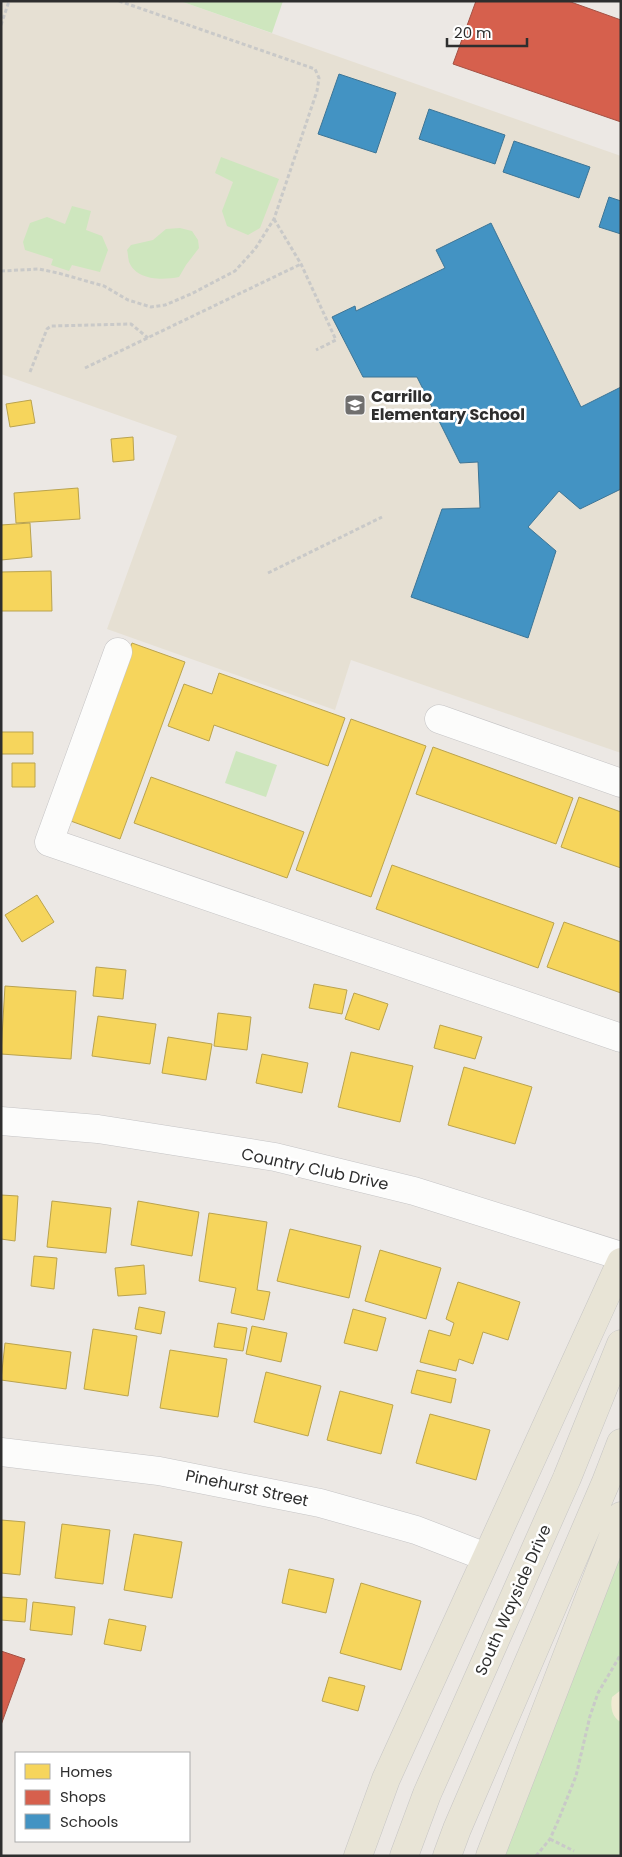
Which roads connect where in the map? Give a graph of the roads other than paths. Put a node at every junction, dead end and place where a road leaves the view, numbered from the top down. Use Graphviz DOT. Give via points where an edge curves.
graph roads {
  1 [pos="118,652"];
  2 [pos="439,719"];
  3 [pos="621,783"];
  4 [pos="621,1038"];
  5 [pos="1,1120"];
  6 [pos="621,1256"];
  7 [pos="621,1262"];
  8 [pos="621,1344"];
  9 [pos="621,1443"];
  10 [pos="1,1452"];
  11 [pos="621,1516"];
  12 [pos="486,1556"];
  13 [pos="358,1856"];
  14 [pos="404,1856"];
  15 [pos="446,1856"];
  16 [pos="490,1856"];
  1 -- 4 [label="street" via="49,842"];
  2 -- 3 [label="street"];
  5 -- 6 [label="street, Country Club Drive" via="98,1129 275,1157 414,1191"];
  7 -- 12 [label="main road"];
  8 -- 14 [label="main road, South Wayside Drive" via="567,1478 427,1794"];
  9 -- 15 [label="main road"];
  10 -- 12 [label="street, Pinehurst Street" via="159,1471 320,1503 416,1530"];
  11 -- 16 [label="main road"];
  12 -- 13 [label="main road" via="386,1779"];
}
